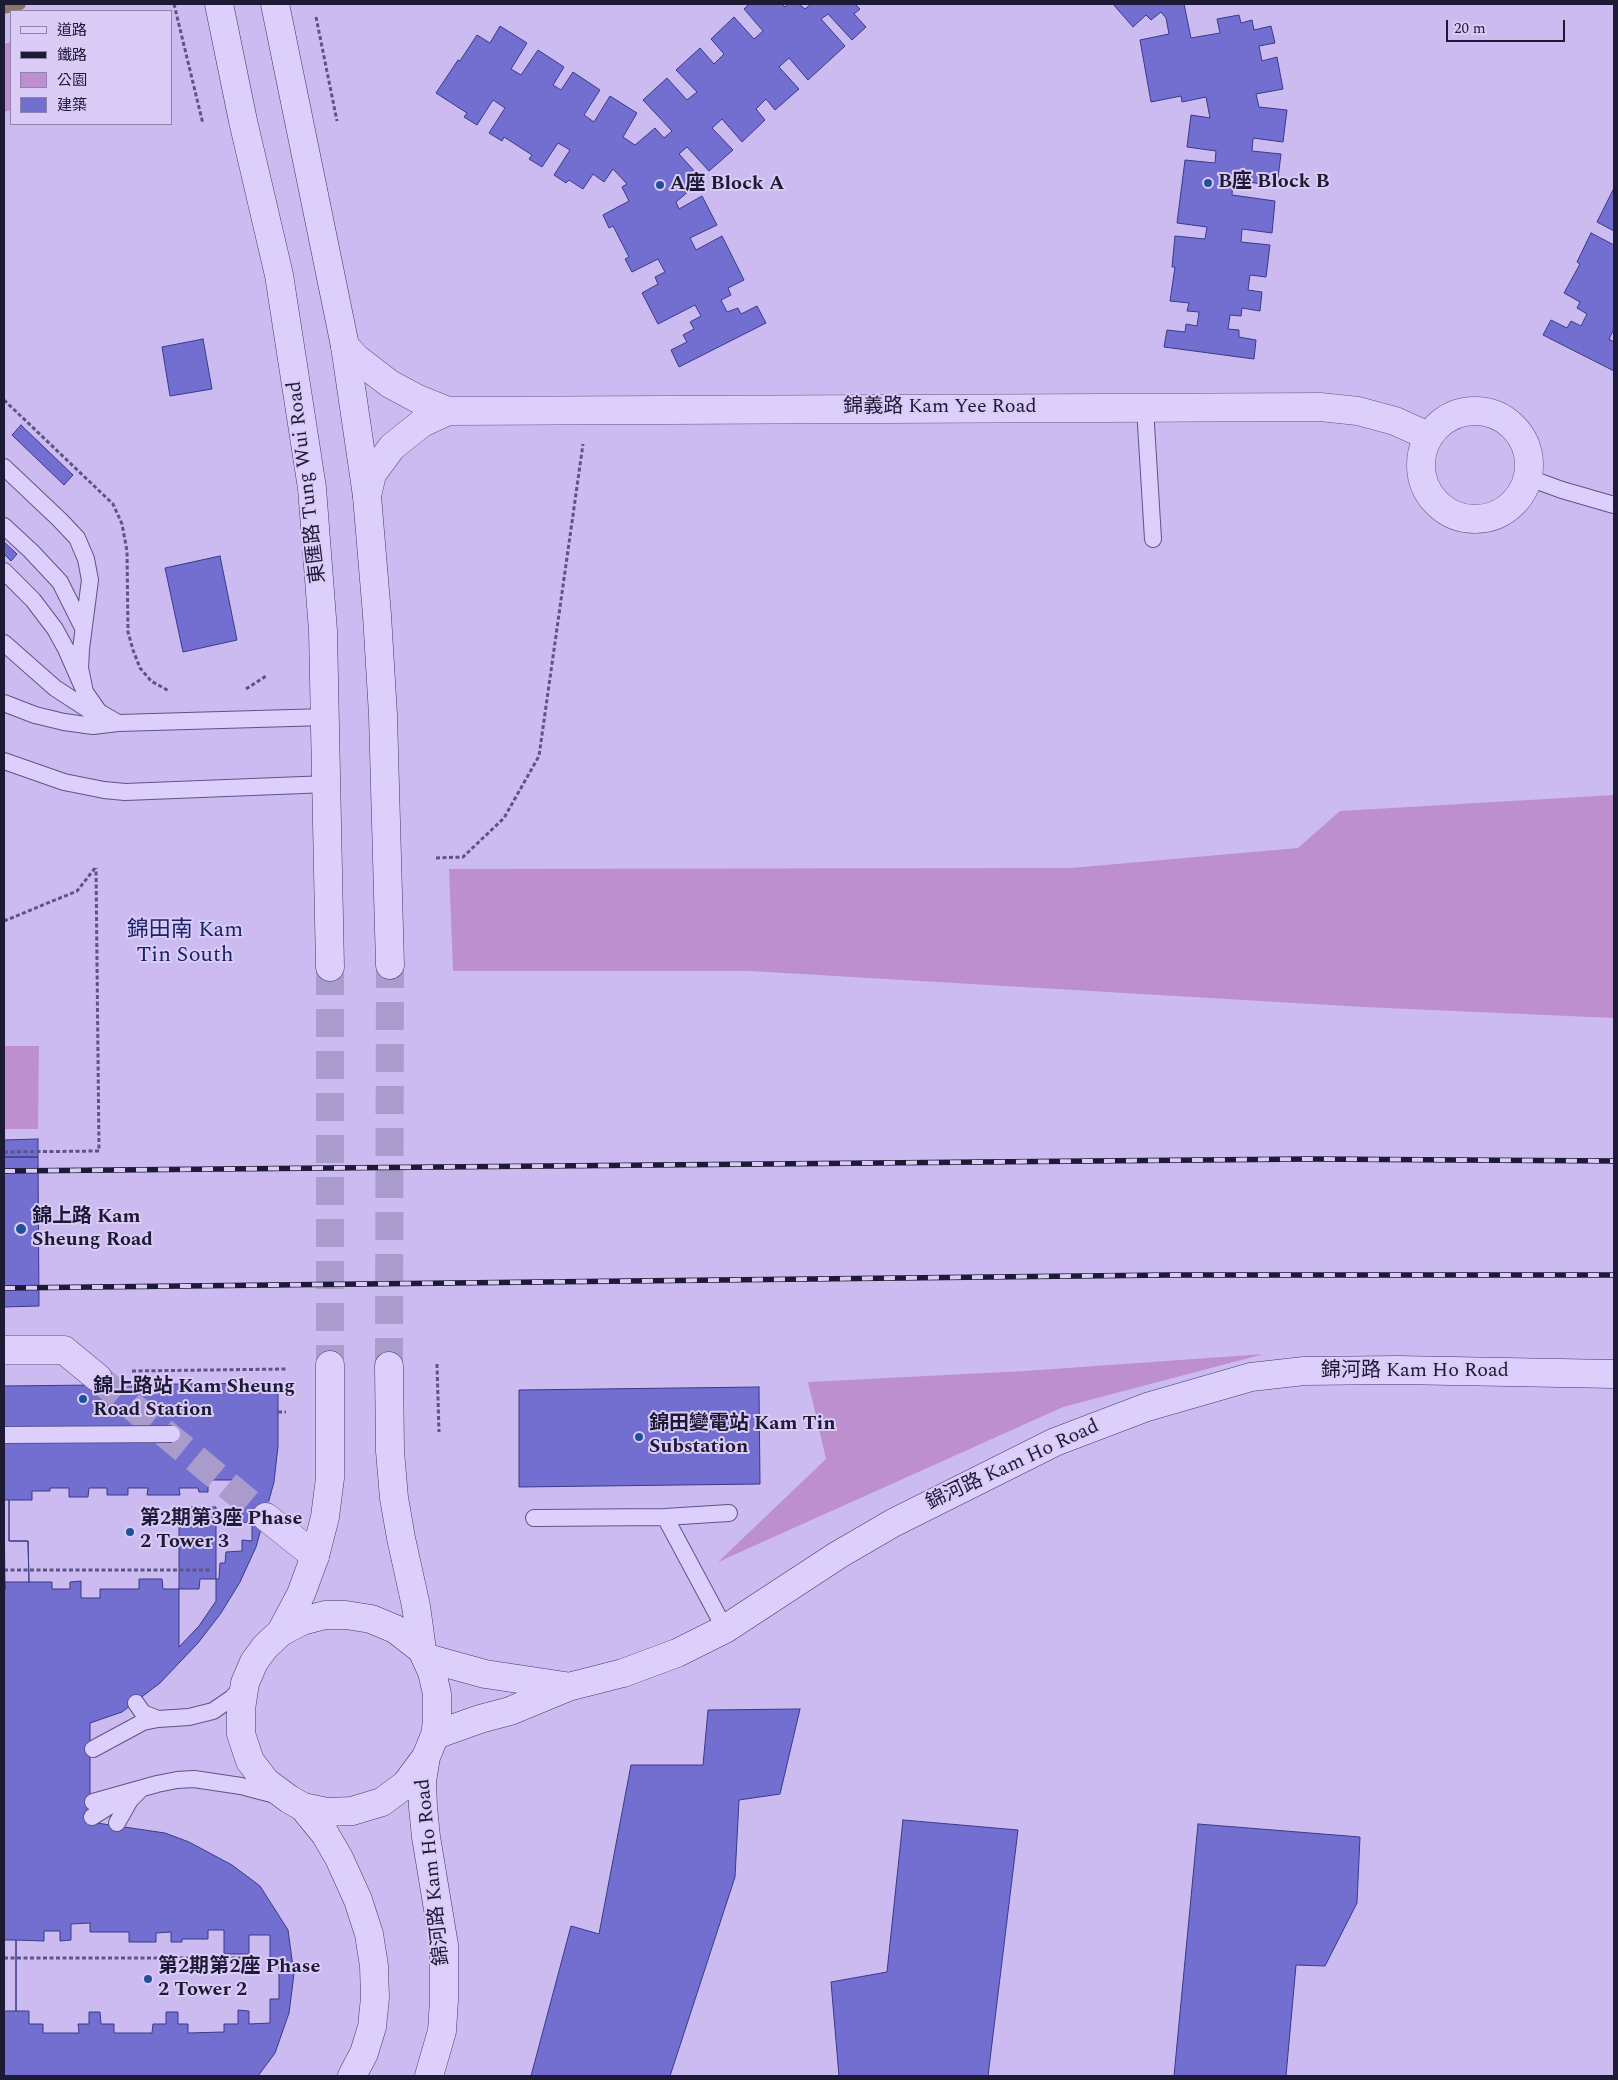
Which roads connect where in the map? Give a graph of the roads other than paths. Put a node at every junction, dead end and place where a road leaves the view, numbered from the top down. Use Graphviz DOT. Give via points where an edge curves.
graph roads {
  1 [pos="219,4"];
  2 [pos="275,4"];
  3 [pos="345,346"];
  4 [pos="1145,408"];
  5 [pos="448,411"];
  6 [pos="1428,436"];
  7 [pos="4,467"];
  8 [pos="1529,478"];
  9 [pos="368,496"];
  10 [pos="1614,505"];
  11 [pos="4,526"];
  12 [pos="1153,539"];
  13 [pos="4,571"];
  14 [pos="83,628"];
  15 [pos="4,642"];
  16 [pos="85,692"];
  17 [pos="4,703"];
  18 [pos="326,717"];
  19 [pos="118,723"];
  20 [pos="4,761"];
  21 [pos="328,784"];
  22 [pos="390,965"];
  23 [pos="330,967"];
  24 [pos="4,1350"];
  25 [pos="330,1365"];
  26 [pos="389,1366"];
  27 [pos="1614,1374"];
  28 [pos="95,1375"];
  29 [pos="4,1434"];
  30 [pos="172,1434"];
  31 [pos="729,1513"];
  32 [pos="266,1517"];
  33 [pos="665,1517"];
  34 [pos="534,1518"];
  35 [pos="315,1556"];
  36 [pos="725,1629"];
  37 [pos="281,1632"];
  38 [pos="425,1654"];
  39 [pos="245,1683"];
  40 [pos="568,1687"];
  41 [pos="136,1703"];
  42 [pos="158,1719"];
  43 [pos="430,1746"];
  44 [pos="93,1749"];
  45 [pos="140,1790"];
  46 [pos="296,1803"];
  47 [pos="92,1810"];
  48 [pos="118,1824"];
  49 [pos="352,2076"];
  50 [pos="429,2076"];
  1 -- 18 [label="street, 東匯路 Tung Wui Road" via="276,258 308,461 319,558"];
  2 -- 3 [label="street"];
  3 -- 5 [label="street, 錦義路 Kam Yee Road" via="390,384"];
  3 -- 9 [label="street"];
  4 -- 5 [label="street, 錦義路 Kam Yee Road"];
  4 -- 6 [label="street, 錦義路 Kam Yee Road" via="1320,407 1358,411 1395,421"];
  4 -- 12 [label="lane"];
  5 -- 9 [label="street, 錦義路 Kam Yee Road" via="422,423 392,447 372,474"];
  6 -- 8 [label="street" via="1445,419 1469,410 1495,414 1517,429 1528,452"];
  6 -- 8 [label="street" via="1420,458 1422,480 1432,501 1450,515 1473,520 1496,517 1517,501"];
  7 -- 14 [label="lane" via="77,538 90,580"];
  8 -- 10 [label="lane"];
  9 -- 22 [label="street" via="382,697"];
  11 -- 14 [label="lane" via="60,582"];
  13 -- 16 [label="lane" via="33,600 55,629"];
  14 -- 16 [label="lane" via="80,668"];
  15 -- 19 [label="lane" via="35,672 75,703"];
  16 -- 19 [label="lane" via="99,712"];
  17 -- 19 [label="lane" via="64,722 94,726"];
  18 -- 19 [label="lane"];
  18 -- 21 [label="street, 東匯路 Tung Wui Road"];
  20 -- 21 [label="lane" via="64,782 125,792"];
  21 -- 23 [label="street, 東匯路 Tung Wui Road"];
  24 -- 28 [label="street" via="64,1350"];
  25 -- 35 [label="street" via="330,1478"];
  26 -- 38 [label="street" via="394,1498"];
  27 -- 36 [label="street, 錦河路 Kam Ho Road" via="1398,1370 1304,1371 1251,1377 1146,1408 1055,1442 892,1523"];
  29 -- 30 [label="lane, bridge"];
  31 -- 33 [label="lane"];
  32 -- 35 [label="street"];
  33 -- 34 [label="lane"];
  33 -- 36 [label="lane"];
  35 -- 37 [label="street" via="302,1594"];
  36 -- 40 [label="street, 錦河路 Kam Ho Road" via="677,1653 623,1673"];
  37 -- 38 [label="street" via="302,1621 346,1614 371,1619 395,1629"];
  37 -- 39 [label="street" via="254,1662"];
  38 -- 40 [label="street, 錦河路 Kam Ho Road" via="485,1674"];
  38 -- 43 [label="street" via="437,1694 437,1720"];
  39 -- 42 [label="lane" via="232,1698 213,1711"];
  39 -- 46 [label="street" via="240,1709 241,1734 250,1761 266,1782"];
  40 -- 43 [label="street, 錦河路 Kam Ho Road" via="510,1711 480,1719"];
  41 -- 42 [label="lane" via="143,1714"];
  42 -- 44 [label="lane" via="130,1727"];
  43 -- 46 [label="street" via="406,1784 382,1802 352,1811 327,1812"];
  43 -- 50 [label="street, 錦河路 Kam Ho Road" via="422,1781 444,1946 444,2000 442,2031"];
  45 -- 46 [label="lane" via="194,1779 241,1786"];
  45 -- 47 [label="lane"];
  45 -- 48 [label="lane" via="130,1800"];
  46 -- 49 [label="street" via="325,1834 339,1858 369,1934 374,1966 372,2027"];
}
